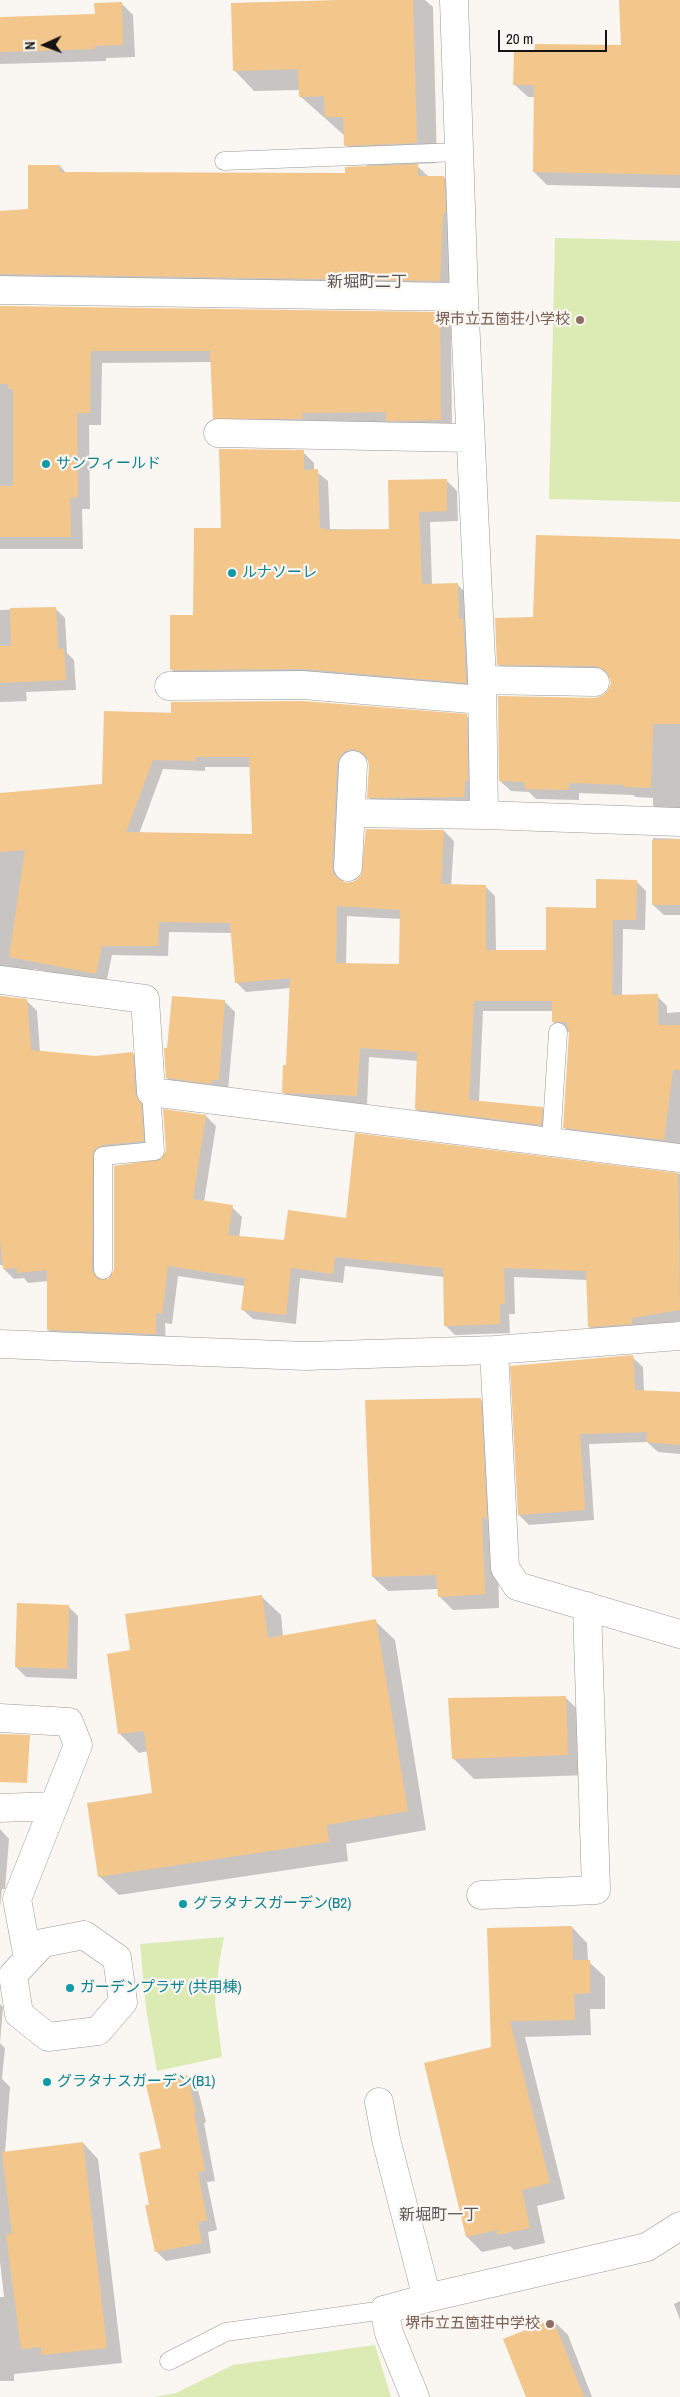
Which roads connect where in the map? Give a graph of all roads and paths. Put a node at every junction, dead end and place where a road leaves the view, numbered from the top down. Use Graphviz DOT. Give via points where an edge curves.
graph roads {
  1 [pos="454,0"];
  2 [pos="459,152"];
  3 [pos="224,160"];
  4 [pos="0,290"];
  5 [pos="464,297"];
  6 [pos="218,433"];
  7 [pos="470,438"];
  8 [pos="595,682"];
  9 [pos="169,686"];
  10 [pos="482,690"];
  11 [pos="353,765"];
  12 [pos="351,813"];
  13 [pos="484,815"];
  14 [pos="680,822"];
  15 [pos="348,867"];
  16 [pos="0,980"];
  17 [pos="558,1032"];
  18 [pos="151,1092"];
  19 [pos="551,1142"];
  20 [pos="680,1158"];
  21 [pos="104,1270"];
  22 [pos="680,1336"];
  23 [pos="0,1344"];
  24 [pos="494,1350"];
  25 [pos="587,1606"];
  26 [pos="680,1634"];
  27 [pos="0,1718"];
  28 [pos="54,1806"];
  29 [pos="0,1808"];
  30 [pos="481,1895"];
  31 [pos="28,1959"];
  32 [pos="380,2102"];
  33 [pos="680,2226"];
  34 [pos="427,2298"];
  35 [pos="384,2310"];
  36 [pos="169,2361"];
  37 [pos="415,2397"];
  1 -- 2 [label="street"];
  2 -- 3 [label="lane"];
  2 -- 5 [label="street"];
  4 -- 5 [label="street"];
  5 -- 7 [label="street"];
  6 -- 7 [label="street"];
  7 -- 10 [label="street"];
  8 -- 10 [label="street"];
  9 -- 10 [label="street" via="304,685"];
  10 -- 13 [label="street"];
  11 -- 12 [label="street"];
  12 -- 13 [label="street"];
  12 -- 15 [label="street"];
  13 -- 14 [label="street"];
  16 -- 18 [label="street" via="145,999"];
  17 -- 19 [label="lane"];
  18 -- 19 [label="street"];
  18 -- 21 [label="lane" via="155,1151 102,1156"];
  19 -- 20 [label="street"];
  22 -- 24 [label="street"];
  23 -- 24 [label="street" via="306,1356"];
  24 -- 25 [label="street" via="505,1568 518,1586"];
  25 -- 26 [label="street"];
  25 -- 30 [label="street" via="596,1890"];
  27 -- 28 [label="street" via="69,1722 78,1745"];
  28 -- 29 [label="street"];
  28 -- 31 [label="street" via="17,1899"];
  32 -- 34 [label="street" via="386,2138"];
  33 -- 34 [label="street" via="646,2248"];
  34 -- 35 [label="street"];
  35 -- 36 [label="lane" via="226,2332"];
  35 -- 37 [label="street" via="389,2333"];
}
